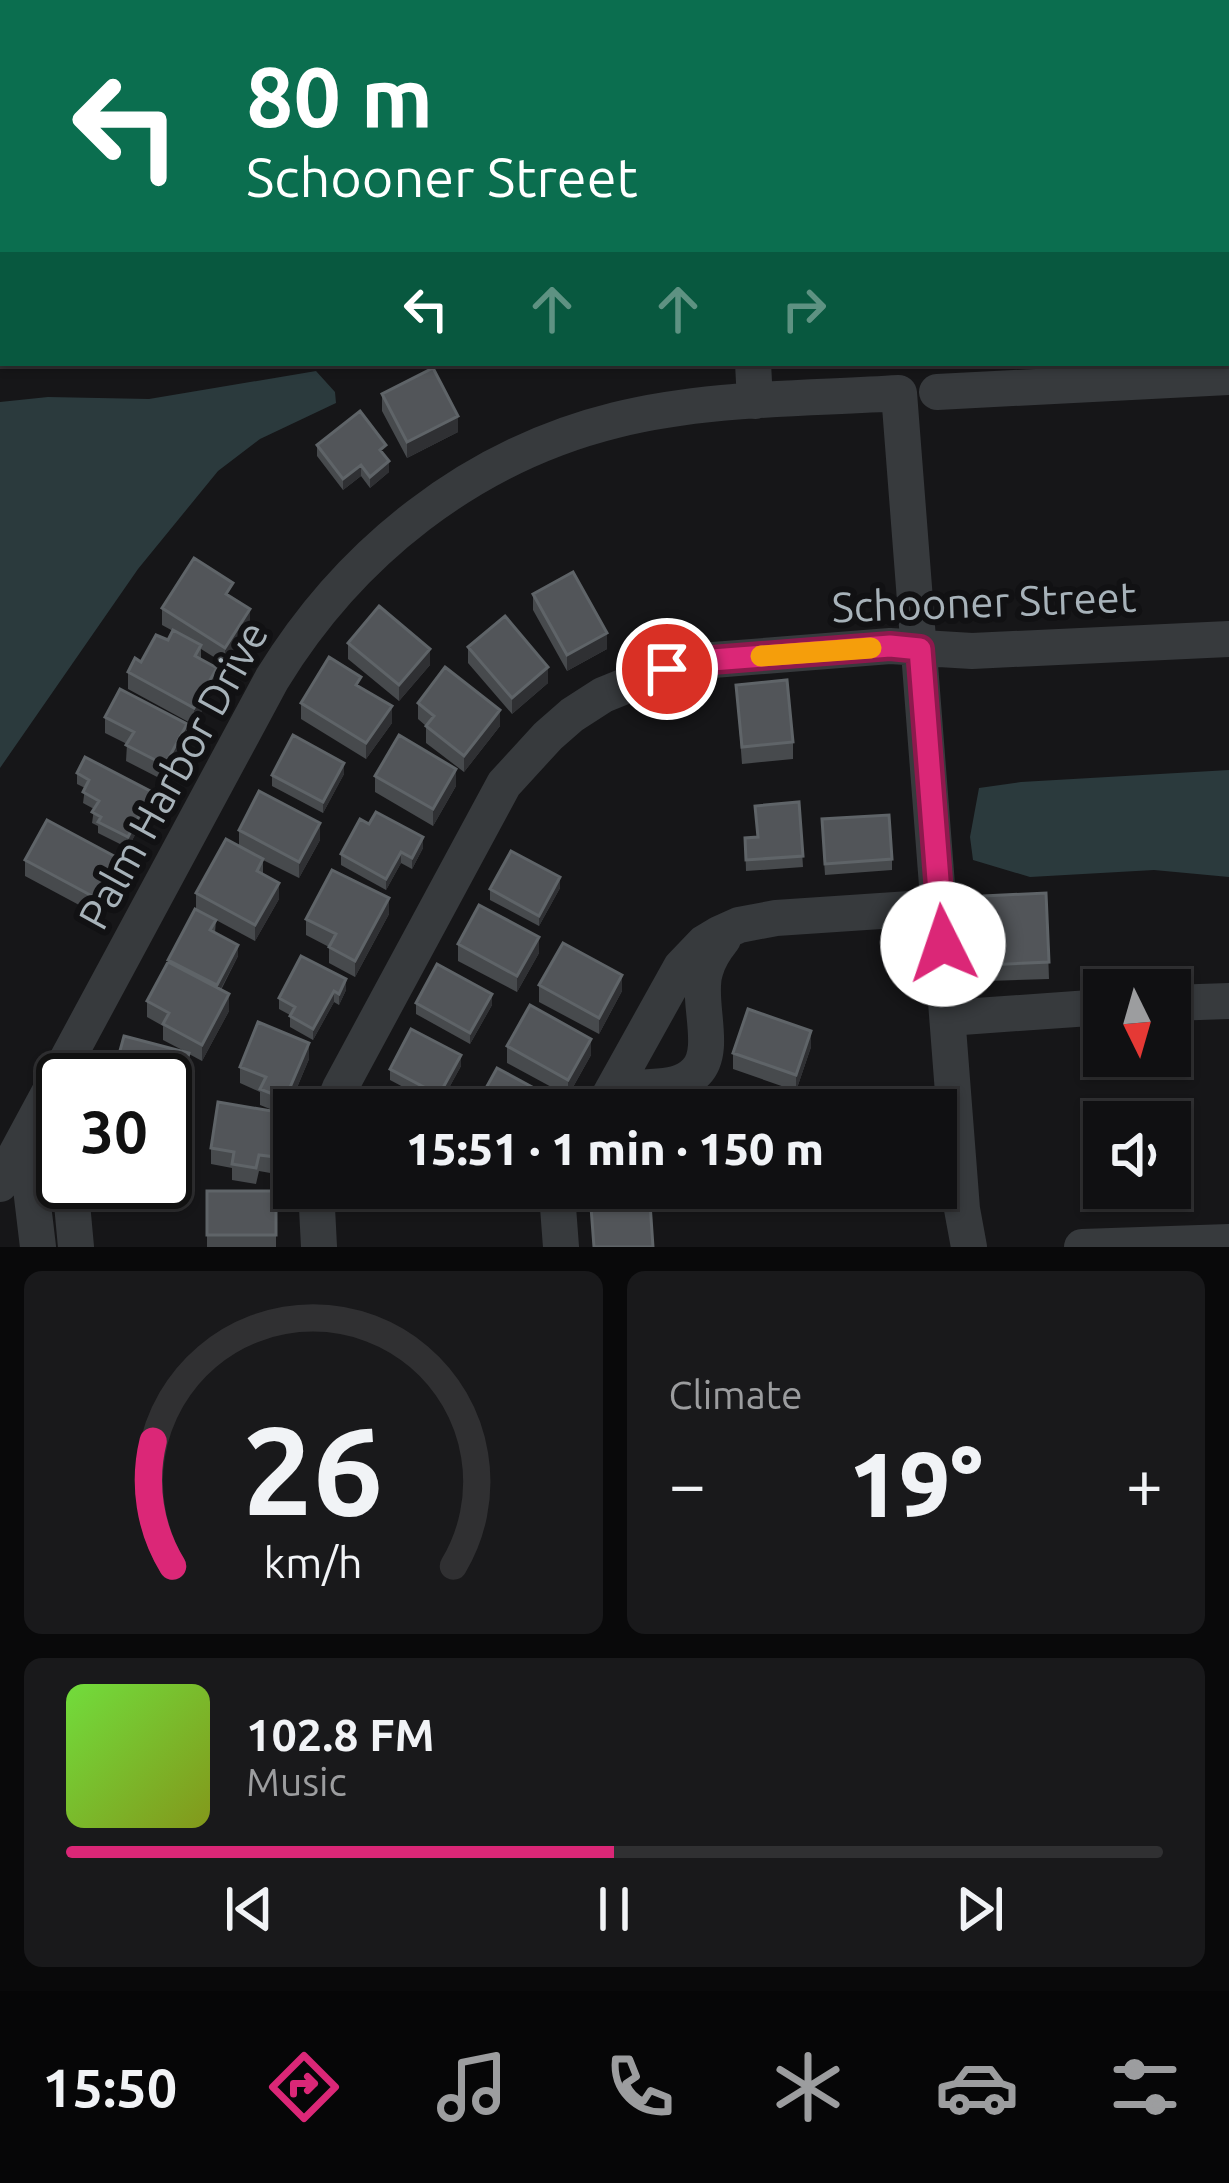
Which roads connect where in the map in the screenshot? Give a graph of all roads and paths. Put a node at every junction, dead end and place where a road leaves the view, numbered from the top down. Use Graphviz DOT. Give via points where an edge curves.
graph roads {
  1 [pos="753,366"];
  2 [pos="1052,374"];
  3 [pos="1229,377"];
  4 [pos="937,392"];
  5 [pos="755,401"];
  6 [pos="1229,639"];
  7 [pos="920,649"];
  8 [pos="940,907"];
  9 [pos="739,925"];
  10 [pos="1229,1001"];
  11 [pos="1191,1002"];
  12 [pos="1083,1008"];
  13 [pos="948,1018"];
  14 [pos="79,1053"];
  15 [pos="342,1089"];
  16 [pos="613,1089"];
  17 [pos="629,1089"];
  18 [pos="36,1107"];
  19 [pos="12,1128"];
  20 [pos="0,1184"];
  21 [pos="72,1209"];
  22 [pos="317,1209"];
  23 [pos="558,1209"];
  24 [pos="1229,1242"];
  25 [pos="38,1247"];
  26 [pos="76,1247"];
  27 [pos="319,1247"];
  28 [pos="561,1247"];
  29 [pos="969,1247"];
  30 [pos="1082,1247"];
  1 -- 5 [label="street"];
  2 -- 3 [label="street"];
  2 -- 4 [label="street"];
  5 -- 7 [label="street, Palm Harbor Drive" via="899,393"];
  5 -- 14 [label="street, Palm Harbor Drive" via="614,420 536,447 443,496 355,570 272,679"];
  6 -- 7 [label="street, Schooner Street"];
  7 -- 8 [label="street"];
  7 -- 15 [label="street, Schooner Street" via="690,664 638,679 572,715 492,804"];
  8 -- 9 [label="street"];
  8 -- 13 [label="street"];
  9 -- 16 [label="street" via="681,967"];
  9 -- 17 [label="street" via="705,970 700,1068 678,1083"];
  10 -- 11 [label="street"];
  12 -- 13 [label="street"];
  13 -- 29 [label="street"];
  18 -- 19 [label="street, Palm Harbor Drive"];
  19 -- 20 [label="street, Palm Harbor Drive"];
  19 -- 25 [label="street"];
  21 -- 26 [label="street"];
  22 -- 27 [label="street"];
  23 -- 28 [label="street"];
  24 -- 30 [label="street"];
}
